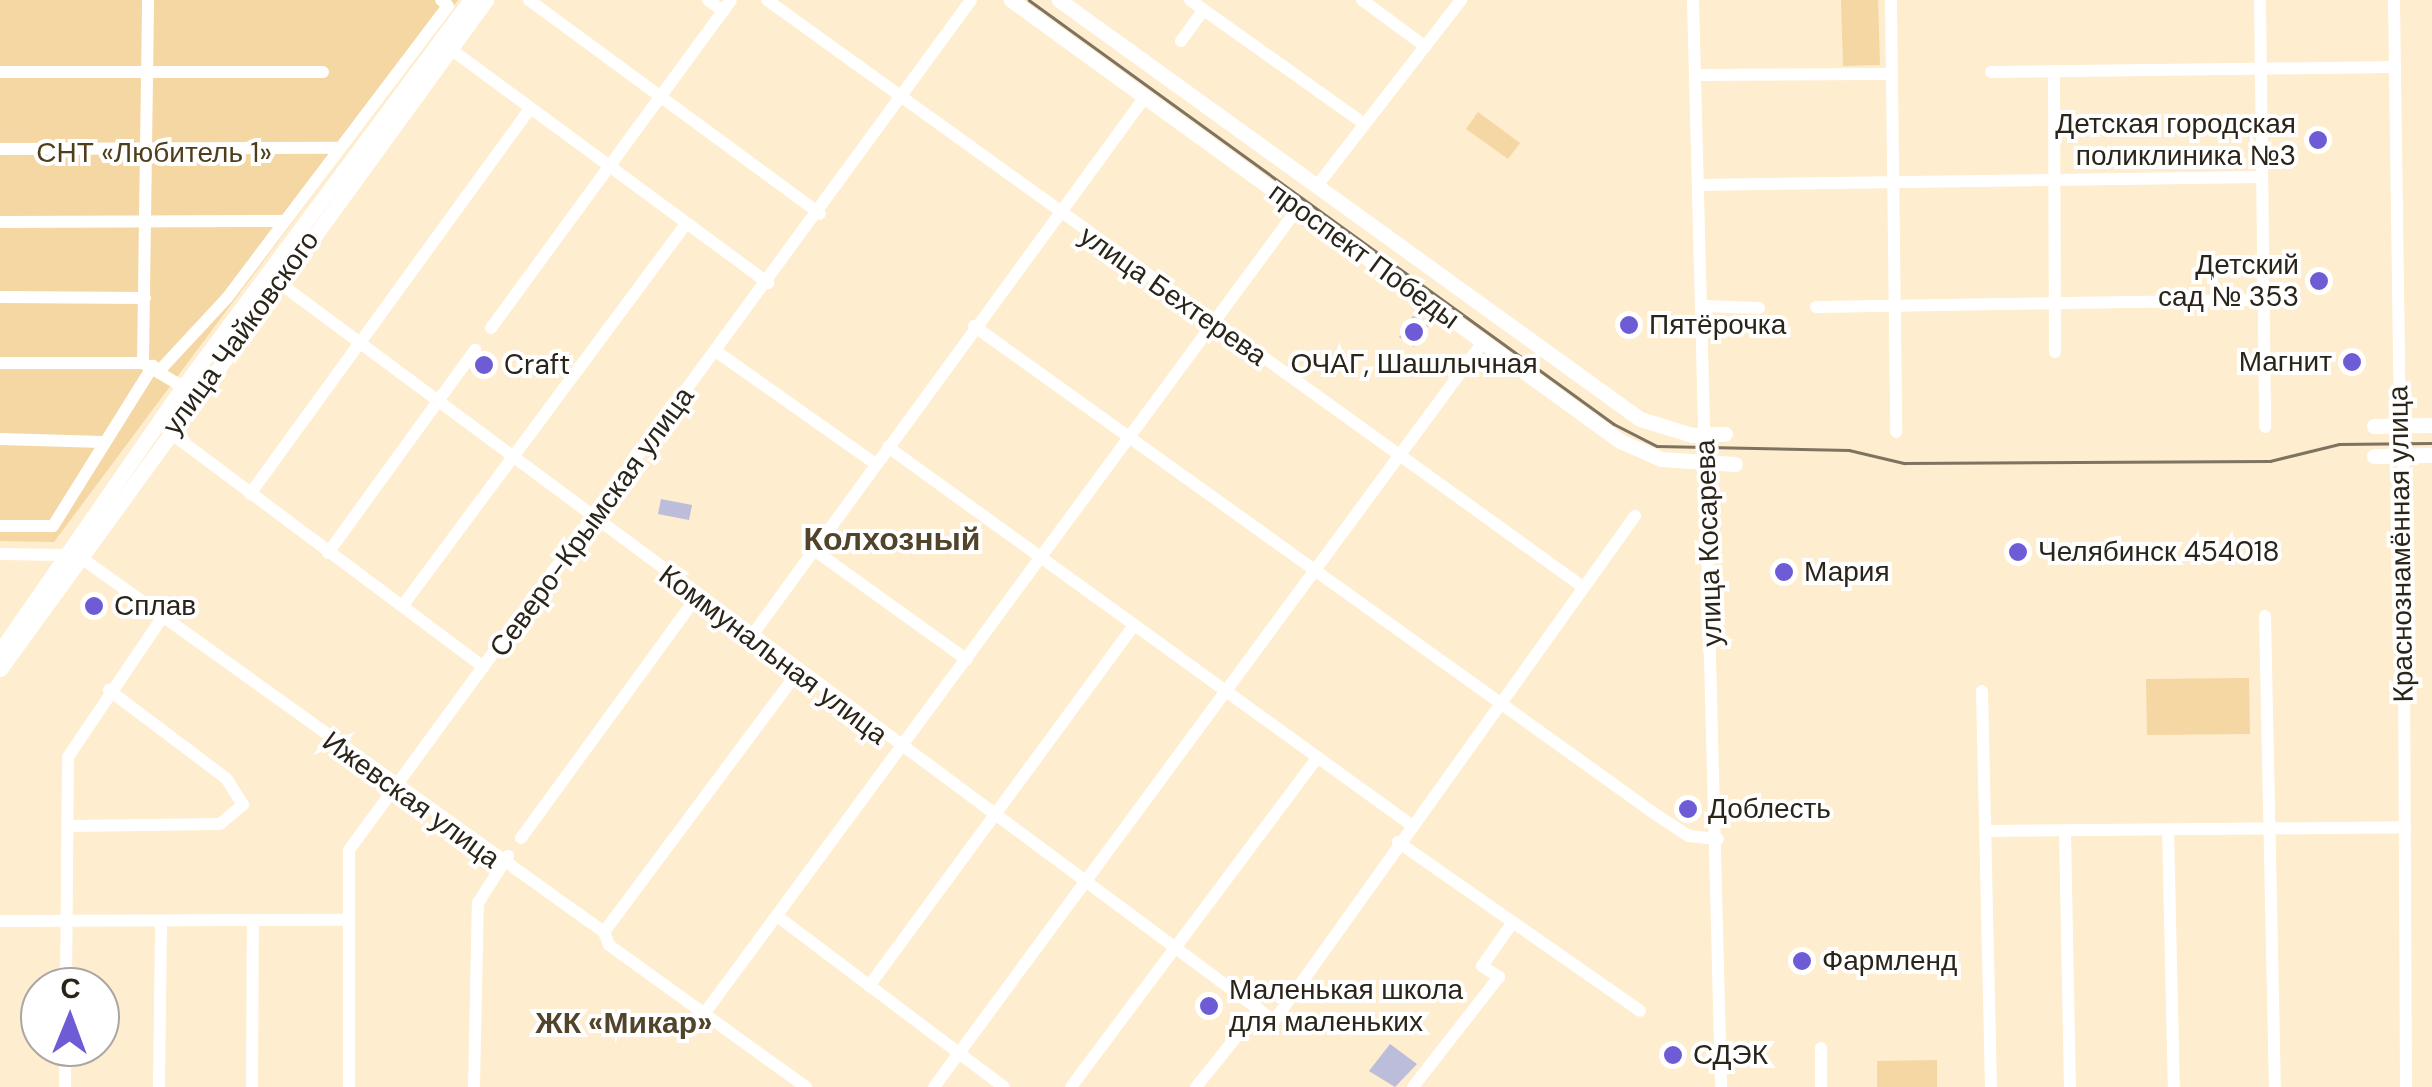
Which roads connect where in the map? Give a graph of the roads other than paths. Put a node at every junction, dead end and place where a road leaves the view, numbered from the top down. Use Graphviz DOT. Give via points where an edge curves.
graph roads {
  1 [pos="148,0"];
  2 [pos="441,0"];
  3 [pos="470,0"];
  4 [pos="486,0"];
  5 [pos="529,0"];
  6 [pos="708,0"];
  7 [pos="767,0"];
  8 [pos="971,0"];
  9 [pos="1011,0"];
  10 [pos="1059,0"];
  11 [pos="1190,0"];
  12 [pos="1362,0"];
  13 [pos="1461,0"];
  14 [pos="1693,0"];
  15 [pos="1891,0"];
  16 [pos="2260,0"];
  17 [pos="2394,0"];
  18 [pos="727,6"];
  19 [pos="1202,12"];
  20 [pos="1181,41"];
  21 [pos="1426,47"];
  22 [pos="452,50"];
  23 [pos="2262,68"];
  24 [pos="2395,68"];
  25 [pos="147,70"];
  26 [pos="2054,71"];
  27 [pos="0,72"];
  28 [pos="323,72"];
  29 [pos="1991,72"];
  30 [pos="1696,74"];
  31 [pos="1892,74"];
  32 [pos="660,97"];
  33 [pos="1145,97"];
  34 [pos="902,103"];
  35 [pos="530,109"];
  36 [pos="1363,123"];
  37 [pos="0,148"];
  38 [pos="146,148"];
  39 [pos="340,148"];
  40 [pos="607,167"];
  41 [pos="2262,177"];
  42 [pos="2048,180"];
  43 [pos="1887,182"];
  44 [pos="1698,185"];
  45 [pos="1316,187"];
  46 [pos="1298,208"];
  47 [pos="820,214"];
  48 [pos="1058,215"];
  49 [pos="146,221"];
  50 [pos="285,221"];
  51 [pos="0,222"];
  52 [pos="684,224"];
  53 [pos="278,282"];
  54 [pos="768,283"];
  55 [pos="0,296"];
  56 [pos="146,298"];
  57 [pos="2263,300"];
  58 [pos="2054,304"];
  59 [pos="1702,306"];
  60 [pos="1896,306"];
  61 [pos="1759,308"];
  62 [pos="1816,308"];
  63 [pos="1214,324"];
  64 [pos="974,326"];
  65 [pos="491,328"];
  66 [pos="1483,342"];
  67 [pos="360,345"];
  68 [pos="475,350"];
  69 [pos="717,352"];
  70 [pos="2055,352"];
  71 [pos="0,364"];
  72 [pos="152,366"];
  73 [pos="183,387"];
  74 [pos="436,403"];
  75 [pos="2400,425"];
  76 [pos="2432,425"];
  77 [pos="2374,426"];
  78 [pos="2264,427"];
  79 [pos="168,432"];
  80 [pos="1896,432"];
  81 [pos="1725,434"];
  82 [pos="1706,435"];
  83 [pos="1133,438"];
  84 [pos="0,439"];
  85 [pos="104,442"];
  86 [pos="888,447"];
  87 [pos="1398,455"];
  88 [pos="2432,455"];
  89 [pos="2374,456"];
  90 [pos="2402,456"];
  91 [pos="514,460"];
  92 [pos="876,464"];
  93 [pos="1735,464"];
  94 [pos="1709,465"];
  95 [pos="250,494"];
  96 [pos="1634,516"];
  97 [pos="594,521"];
  98 [pos="0,526"];
  99 [pos="814,550"];
  100 [pos="328,552"];
  101 [pos="0,554"];
  102 [pos="73,556"];
  103 [pos="1042,560"];
  104 [pos="1319,567"];
  105 [pos="1584,587"];
  106 [pos="695,598"];
  107 [pos="402,606"];
  108 [pos="163,616"];
  109 [pos="2265,616"];
  110 [pos="1133,626"];
  111 [pos="750,638"];
  112 [pos="0,650"];
  113 [pos="967,660"];
  114 [pos="484,667"];
  115 [pos="0,669"];
  116 [pos="797,673"];
  117 [pos="1222,688"];
  118 [pos="109,690"];
  119 [pos="1982,691"];
  120 [pos="1500,697"];
  121 [pos="901,750"];
  122 [pos="1316,759"];
  123 [pos="391,787"];
  124 [pos="994,816"];
  125 [pos="1410,824"];
  126 [pos="68,826"];
  127 [pos="2405,827"];
  128 [pos="2270,828"];
  129 [pos="2065,830"];
  130 [pos="2168,830"];
  131 [pos="1986,831"];
  132 [pos="521,838"];
  133 [pos="1718,840"];
  134 [pos="1398,842"];
  135 [pos="505,861"];
  136 [pos="1086,882"];
  137 [pos="777,916"];
  138 [pos="347,920"];
  139 [pos="0,921"];
  140 [pos="160,921"];
  141 [pos="67,922"];
  142 [pos="253,922"];
  143 [pos="1513,922"];
  144 [pos="604,932"];
  145 [pos="1172,946"];
  146 [pos="66,967"];
  147 [pos="870,986"];
  148 [pos="1259,1009"];
  149 [pos="1640,1011"];
  150 [pos="704,1014"];
  151 [pos="1821,1048"];
  152 [pos="959,1054"];
  153 [pos="159,1087"];
  154 [pos="252,1087"];
  155 [pos="349,1087"];
  156 [pos="474,1087"];
  157 [pos="806,1087"];
  158 [pos="934,1087"];
  159 [pos="1004,1087"];
  160 [pos="1071,1087"];
  161 [pos="1196,1087"];
  162 [pos="1413,1087"];
  163 [pos="1722,1087"];
  164 [pos="1821,1087"];
  165 [pos="1991,1087"];
  166 [pos="2070,1087"];
  167 [pos="2174,1087"];
  168 [pos="2275,1087"];
  169 [pos="2406,1087"];
  1 -- 25 [label="street"];
  2 -- 39 [label="street" via="448,6"];
  3 -- 73 [label="main road, улица Чайковского"];
  4 -- 22 [label="main road, улица Чайковского"];
  5 -- 32 [label="street"];
  6 -- 18 [label="street"];
  7 -- 34 [label="street, улица Бехтерева"];
  8 -- 34 [label="street, Северо-Крымская улица"];
  9 -- 33 [label="main road, проспект Победы"];
  10 -- 45 [label="main road, проспект Победы"];
  11 -- 19 [label="street"];
  12 -- 21 [label="street"];
  13 -- 21 [label="street"];
  14 -- 30 [label="street, улица Косарева"];
  15 -- 31 [label="street"];
  16 -- 23 [label="street"];
  17 -- 24 [label="street, Краснознамённая улица"];
  18 -- 32 [label="street"];
  19 -- 20 [label="street"];
  19 -- 36 [label="street"];
  21 -- 36 [label="street"];
  22 -- 35 [label="street"];
  22 -- 53 [label="main road, улица Чайковского"];
  23 -- 24 [label="street"];
  23 -- 26 [label="street"];
  23 -- 41 [label="street"];
  24 -- 75 [label="street, Краснознамённая улица"];
  25 -- 27 [label="street"];
  25 -- 28 [label="street"];
  25 -- 38 [label="street"];
  26 -- 29 [label="street"];
  26 -- 42 [label="street"];
  30 -- 31 [label="street"];
  30 -- 44 [label="street, улица Косарева"];
  31 -- 43 [label="street"];
  32 -- 40 [label="street"];
  32 -- 47 [label="street"];
  33 -- 46 [label="main road, проспект Победы"];
  33 -- 48 [label="street"];
  34 -- 47 [label="street, Северо-Крымская улица"];
  34 -- 48 [label="street, улица Бехтерева"];
  35 -- 40 [label="street"];
  35 -- 67 [label="street"];
  36 -- 45 [label="street"];
  37 -- 38 [label="street"];
  38 -- 39 [label="street"];
  38 -- 49 [label="street"];
  39 -- 50 [label="street"];
  40 -- 52 [label="street"];
  40 -- 65 [label="street"];
  41 -- 42 [label="street"];
  41 -- 57 [label="street"];
  42 -- 43 [label="street"];
  42 -- 58 [label="street"];
  43 -- 44 [label="street"];
  43 -- 60 [label="street"];
  44 -- 59 [label="street, улица Косарева"];
  45 -- 82 [label="main road, проспект Победы" via="1640,418"];
  46 -- 63 [label="street"];
  46 -- 66 [label="main road, проспект Победы"];
  47 -- 54 [label="street, Северо-Крымская улица"];
  48 -- 63 [label="street, улица Бехтерева"];
  48 -- 64 [label="street"];
  49 -- 50 [label="street"];
  49 -- 51 [label="street"];
  49 -- 56 [label="street"];
  50 -- 72 [label="street"];
  52 -- 54 [label="street"];
  52 -- 91 [label="street"];
  53 -- 67 [label="street, Коммунальная улица"];
  53 -- 79 [label="main road, улица Чайковского"];
  54 -- 69 [label="street, Северо-Крымская улица"];
  55 -- 56 [label="street"];
  56 -- 72 [label="street"];
  57 -- 58 [label="street"];
  57 -- 78 [label="street"];
  58 -- 60 [label="street"];
  58 -- 70 [label="street"];
  59 -- 61 [label="street"];
  59 -- 82 [label="street, улица Косарева"];
  60 -- 62 [label="street"];
  60 -- 80 [label="street"];
  63 -- 83 [label="street"];
  63 -- 87 [label="street, улица Бехтерева"];
  64 -- 83 [label="street"];
  64 -- 86 [label="street"];
  66 -- 87 [label="street"];
  66 -- 94 [label="main road, проспект Победы" via="1638,451"];
  67 -- 74 [label="street, Коммунальная улица"];
  67 -- 95 [label="street"];
  68 -- 74 [label="street"];
  69 -- 92 [label="street"];
  69 -- 97 [label="street, Северо-Крымская улица"];
  71 -- 72 [label="street"];
  72 -- 73 [label="street"];
  72 -- 85 [label="street"];
  73 -- 102 [label="main road, улица Чайковского"];
  74 -- 91 [label="street, Коммунальная улица"];
  74 -- 100 [label="street"];
  75 -- 76 [label="main road"];
  75 -- 77 [label="main road"];
  75 -- 90 [label="main road, Краснознамённая улица"];
  79 -- 95 [label="street"];
  79 -- 102 [label="main road, улица Чайковского"];
  81 -- 82 [label="main road, проспект Победы"];
  82 -- 94 [label="street, улица Косарева"];
  83 -- 103 [label="street"];
  83 -- 104 [label="street"];
  84 -- 85 [label="street"];
  85 -- 98 [label="street" via="53,526"];
  86 -- 92 [label="street"];
  86 -- 103 [label="street"];
  87 -- 104 [label="street"];
  87 -- 105 [label="street, улица Бехтерева"];
  88 -- 90 [label="main road"];
  89 -- 90 [label="main road"];
  90 -- 127 [label="street, Краснознамённая улица"];
  91 -- 97 [label="street, Коммунальная улица"];
  91 -- 107 [label="street"];
  92 -- 99 [label="street"];
  93 -- 94 [label="main road, проспект Победы"];
  94 -- 133 [label="street, улица Косарева"];
  95 -- 100 [label="street"];
  96 -- 105 [label="street"];
  97 -- 106 [label="street, Коммунальная улица"];
  97 -- 114 [label="street, Северо-Крымская улица"];
  99 -- 111 [label="street"];
  99 -- 113 [label="street"];
  100 -- 107 [label="street"];
  101 -- 102 [label="street"];
  102 -- 108 [label="street, Ижевская улица"];
  102 -- 112 [label="main road, улица Чайковского"];
  102 -- 115 [label="main road, улица Чайковского"];
  103 -- 110 [label="street"];
  103 -- 113 [label="street"];
  104 -- 117 [label="street"];
  104 -- 120 [label="street"];
  105 -- 120 [label="street"];
  106 -- 111 [label="street, Коммунальная улица"];
  106 -- 132 [label="street"];
  107 -- 114 [label="street"];
  108 -- 118 [label="street"];
  108 -- 123 [label="street, Ижевская улица"];
  109 -- 128 [label="street"];
  110 -- 117 [label="street"];
  110 -- 124 [label="street"];
  111 -- 116 [label="street, Коммунальная улица"];
  113 -- 121 [label="street"];
  114 -- 123 [label="street, Северо-Крымская улица"];
  116 -- 121 [label="street, Коммунальная улица"];
  116 -- 144 [label="street"];
  117 -- 122 [label="street"];
  117 -- 136 [label="street"];
  118 -- 126 [label="street" via="68,757"];
  118 -- 126 [label="street" via="227,779 243,806 220,824"];
  119 -- 131 [label="street"];
  120 -- 125 [label="street"];
  120 -- 133 [label="street" via="1658,816 1689,836"];
  121 -- 124 [label="street, Коммунальная улица"];
  121 -- 137 [label="street"];
  122 -- 125 [label="street"];
  122 -- 145 [label="street"];
  123 -- 135 [label="street, Ижевская улица"];
  123 -- 138 [label="street, Северо-Крымская улица" via="349,850"];
  124 -- 136 [label="street, Коммунальная улица"];
  124 -- 147 [label="street"];
  125 -- 134 [label="street"];
  126 -- 141 [label="street"];
  127 -- 128 [label="street"];
  127 -- 169 [label="street, Краснознамённая улица"];
  128 -- 130 [label="street"];
  128 -- 168 [label="street"];
  129 -- 130 [label="street"];
  129 -- 131 [label="street"];
  129 -- 166 [label="street"];
  130 -- 167 [label="street"];
  131 -- 165 [label="street"];
  133 -- 163 [label="street, улица Косарева"];
  134 -- 143 [label="street"];
  134 -- 148 [label="street, Коммунальная улица" via="1274,1021"];
  135 -- 144 [label="street, Ижевская улица"];
  135 -- 156 [label="street" via="478,903"];
  136 -- 145 [label="street, Коммунальная улица"];
  136 -- 152 [label="street"];
  137 -- 147 [label="street"];
  137 -- 150 [label="street"];
  138 -- 142 [label="street"];
  138 -- 155 [label="street, Северо-Крымская улица"];
  139 -- 141 [label="street"];
  140 -- 141 [label="street"];
  140 -- 142 [label="street"];
  140 -- 153 [label="street"];
  141 -- 146 [label="street"];
  142 -- 154 [label="street"];
  143 -- 149 [label="street"];
  143 -- 162 [label="street" via="1482,966 1498,977"];
  144 -- 150 [label="street, Ижевская улица" via="609,945"];
  145 -- 148 [label="street, Коммунальная улица"];
  145 -- 160 [label="street"];
  147 -- 152 [label="street"];
  148 -- 161 [label="street"];
  150 -- 157 [label="street, Ижевская улица"];
  151 -- 164 [label="street"];
  152 -- 158 [label="street"];
  152 -- 159 [label="street"];
}
